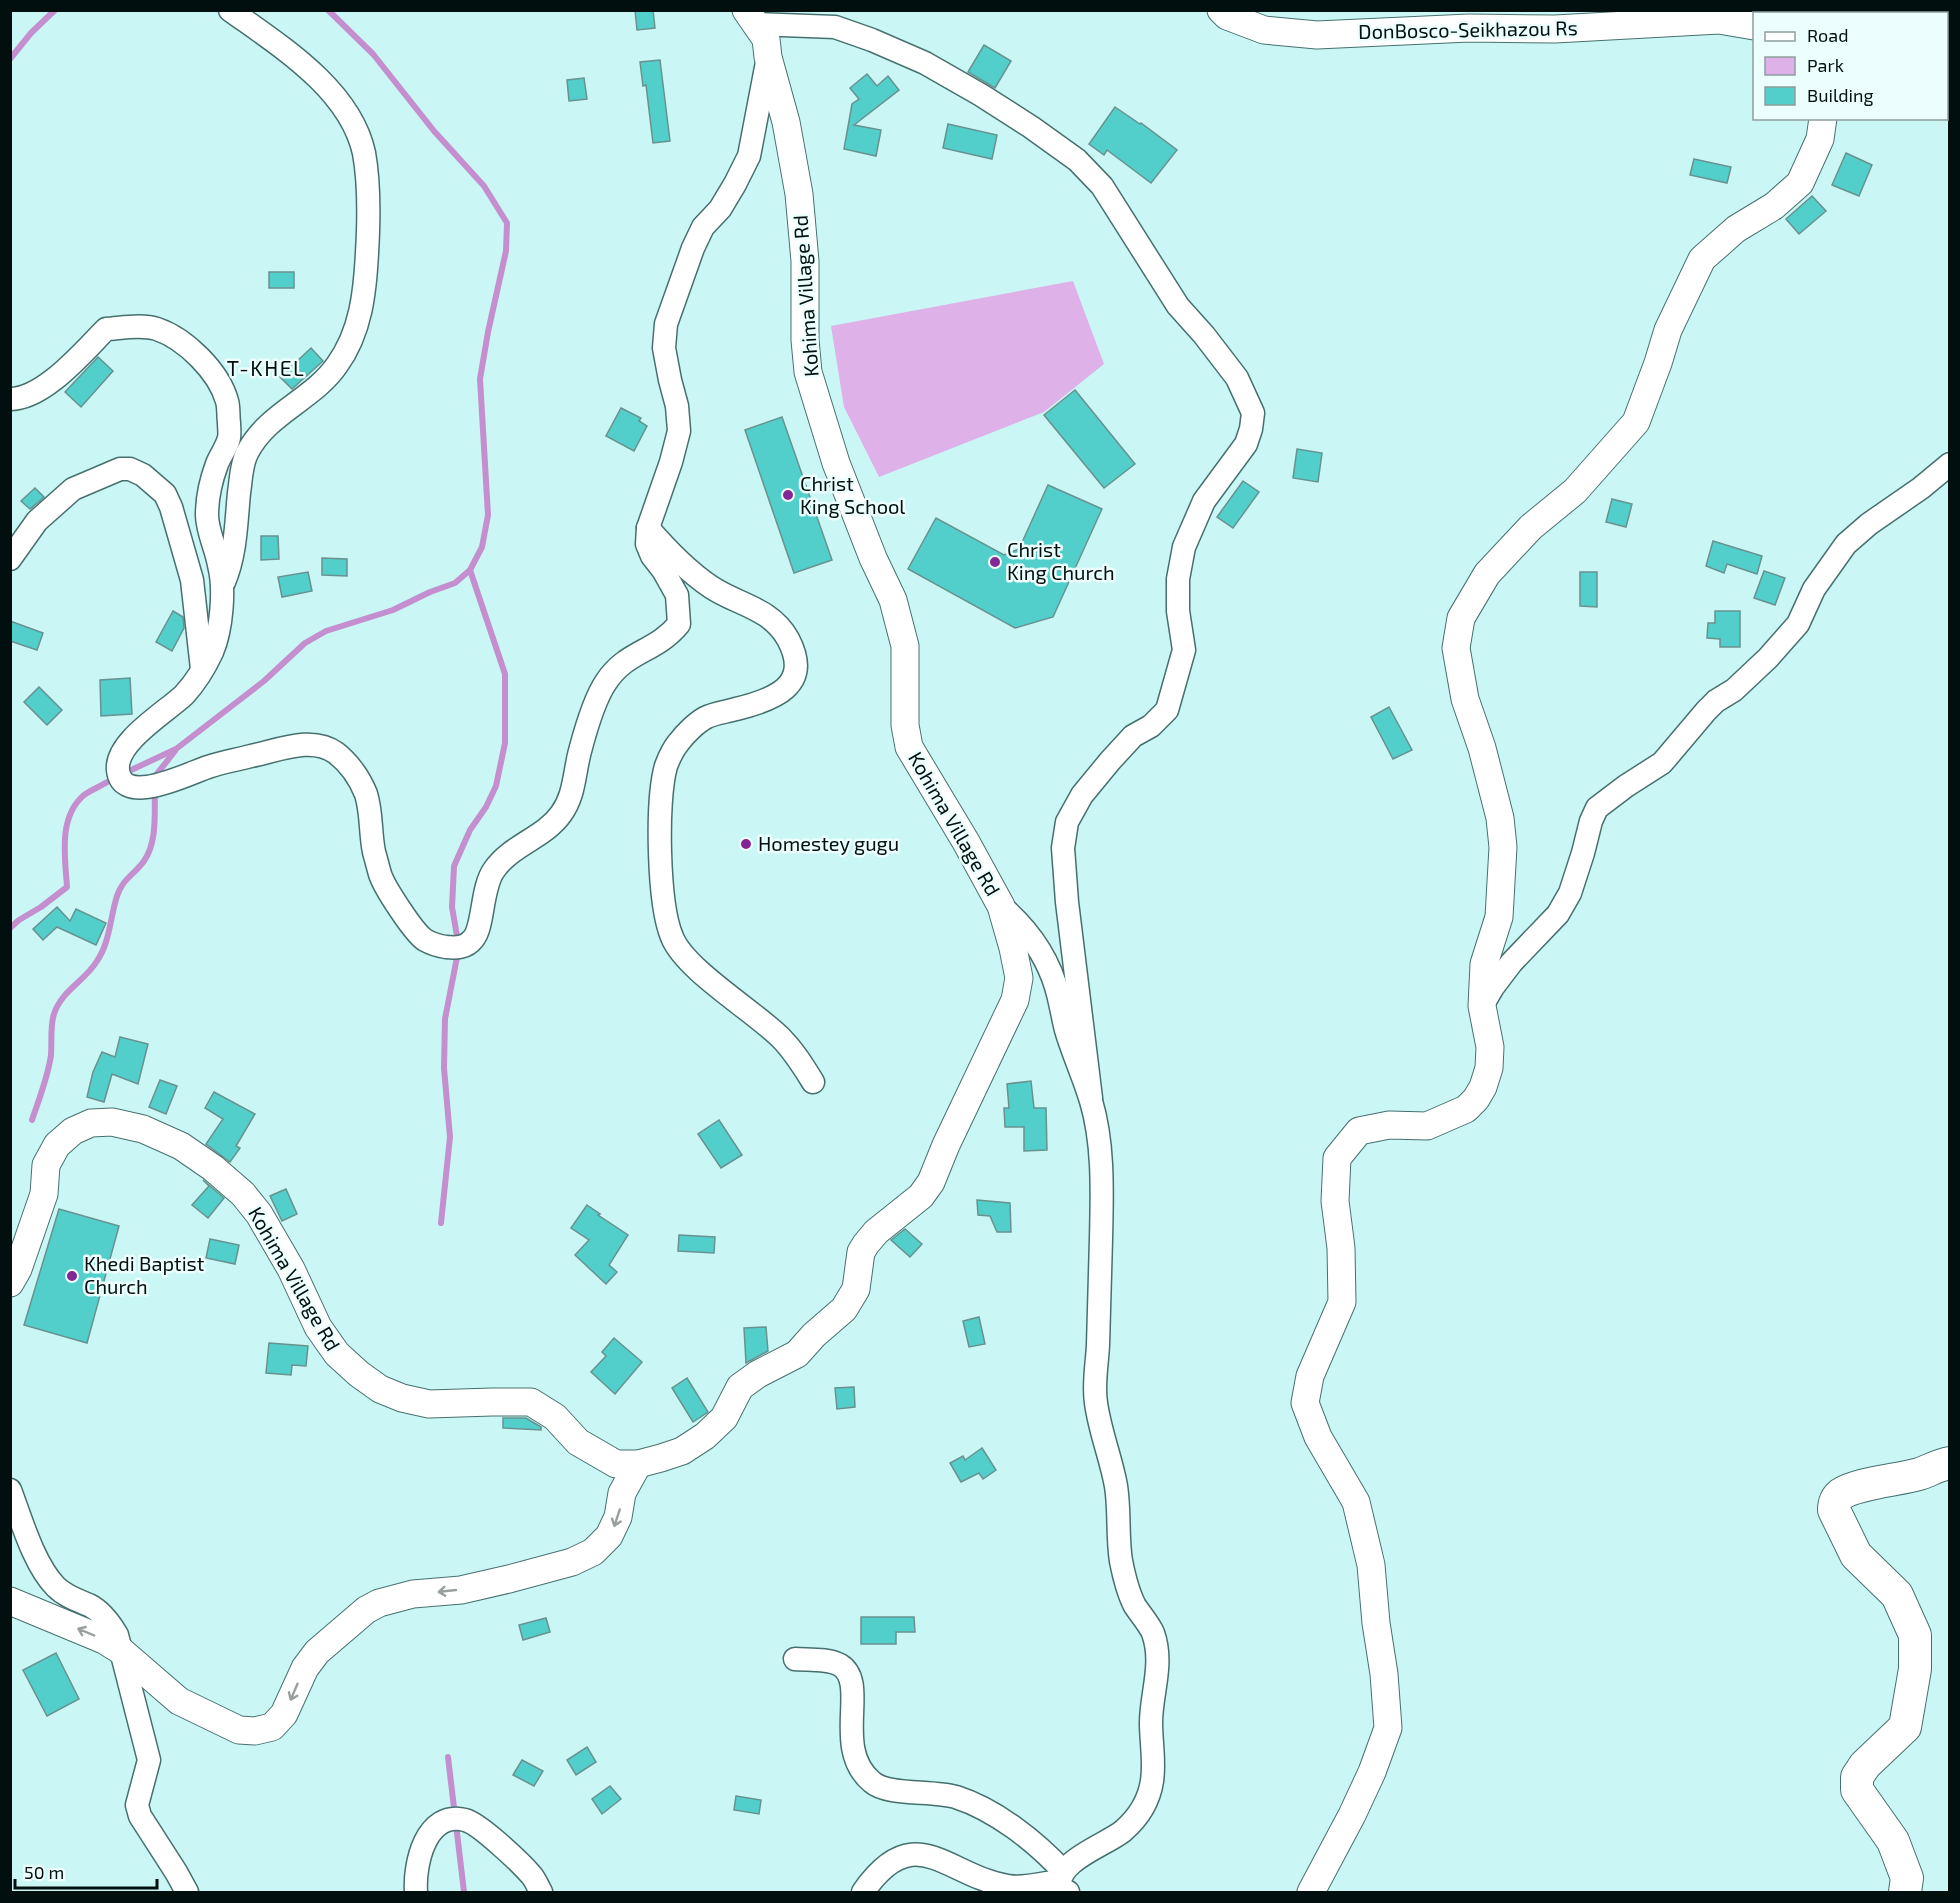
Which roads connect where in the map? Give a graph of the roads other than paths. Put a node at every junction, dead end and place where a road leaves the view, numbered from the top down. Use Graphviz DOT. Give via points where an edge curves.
graph roads {
  1 [pos="230,10"];
  2 [pos="1221,10"];
  3 [pos="751,17"];
  4 [pos="1753,26"];
  5 [pos="768,57"];
  6 [pos="1823,120"];
  7 [pos="10,399"];
  8 [pos="1950,464"];
  9 [pos="648,528"];
  10 [pos="10,559"];
  11 [pos="220,592"];
  12 [pos="202,669"];
  13 [pos="1001,906"];
  14 [pos="1482,1006"];
  15 [pos="813,1082"];
  16 [pos="1090,1098"];
  17 [pos="11,1283"];
  18 [pos="1950,1463"];
  19 [pos="638,1464"];
  20 [pos="10,1490"];
  21 [pos="10,1601"];
  22 [pos="120,1650"];
  23 [pos="795,1659"];
  24 [pos="1062,1885"];
  25 [pos="187,1893"];
  26 [pos="416,1893"];
  27 [pos="541,1893"];
  28 [pos="863,1893"];
  29 [pos="1311,1893"];
  30 [pos="1905,1893"];
  1 -- 11 [label="street" via="301,62 350,117 363,151 368,180 369,228 361,312 350,343 337,366 315,390 277,416 246,454 232,562"];
  2 -- 4 [label="main road, DonBosco-Seikhazou Rs" via="1264,30 1317,34 1469,28 1556,30 1719,20"];
  3 -- 5 [label="main road, Kohima Village Rd" via="766,39"];
  3 -- 16 [label="street" via="835,27 925,63 981,95 1077,160 1102,186 1178,306 1237,378 1253,413 1246,444 1204,501 1184,547 1178,611 1184,650 1167,710 1133,736 1110,761 1082,795 1067,822 1063,848 1067,902"];
  5 -- 9 [label="street" via="748,156 720,209 703,227 666,324 664,348 679,431"];
  5 -- 13 [label="main road, Kohima Village Rd" via="786,122 799,194 808,372 836,463 893,600 905,646 905,725 909,747"];
  6 -- 14 [label="main road" via="1820,139 1800,183 1702,259 1668,330 1636,422 1575,491 1531,527 1487,574 1461,618 1456,648 1465,699 1500,818 1503,847 1499,917 1484,964"];
  7 -- 11 [label="street" via="22,399 40,390 106,329 154,328 182,340 202,360 227,401 230,437 211,484 207,519 220,569"];
  8 -- 14 [label="street" via="1846,544 1814,589 1798,624 1774,652 1711,706 1662,763 1597,808 1570,893 1558,914 1512,962"];
  9 -- 12 [label="street" via="647,544 652,556 677,595 679,624 669,637 617,667 603,686 579,752 568,805 558,819 503,859 491,873 474,939 459,948 438,946 423,939 388,890 373,849 367,798 353,772 333,750 298,745 212,765 151,787 136,788 120,778 117,766 130,742 184,694"];
  9 -- 15 [label="street" via="711,587 772,618 793,651 796,668 786,690 753,705 705,718 671,755 663,790 661,883 676,947 780,1037"];
  10 -- 12 [label="street" via="38,521 73,489 120,469 143,475 165,494 171,507 192,580"];
  11 -- 12 [label="street" via="217,638"];
  13 -- 16 [label="street" via="1036,942 1048,964 1072,1051"];
  13 -- 19 [label="main road, Kohima Village Rd" via="1019,978 1015,1000 921,1196 866,1244 861,1252 856,1290 850,1300 797,1354 740,1387 724,1418 697,1441 682,1451"];
  14 -- 29 [label="main road" via="1490,1047 1489,1068 1476,1099 1466,1109 1427,1126 1389,1125 1359,1131 1337,1158 1335,1201 1342,1302 1310,1376 1305,1403 1318,1437 1356,1502 1371,1565 1388,1728 1352,1815"];
  16 -- 24 [label="street" via="1101,1167 1094,1390 1116,1487 1121,1560 1134,1604 1152,1632 1157,1652 1151,1721 1154,1759 1148,1798 1136,1817 1122,1832 1082,1856"];
  17 -- 19 [label="main road, Kohima Village Rd" via="44,1194 46,1165 57,1145 90,1123 112,1122 143,1129 181,1146 243,1194 291,1269 318,1327 337,1354 380,1389 429,1404 531,1402 555,1417 591,1451 616,1464"];
  18 -- 30 [label="highway" via="1850,1490 1834,1504 1856,1554 1898,1595 1915,1635 1915,1669 1905,1727 1857,1777 1857,1790 1893,1841 1907,1878"];
  19 -- 22 [label="main road, one-way" via="622,1493 618,1517 609,1536 593,1552 572,1562 509,1579 461,1590 413,1594 366,1610 317,1652 305,1668 284,1714 272,1727 239,1730 200,1712 179,1701"];
  20 -- 22 [label="street" via="35,1556 55,1587 91,1606 109,1622"];
  22 -- 21 [label="main road, one-way" via="105,1640"];
  22 -- 25 [label="street" via="149,1760 137,1805 140,1816"];
  23 -- 24 [label="street" via="829,1662 841,1666 850,1676 852,1752 864,1775 874,1784 886,1790 956,1797 987,1811 1050,1858"];
  24 -- 28 [label="street" via="1011,1887 988,1882 927,1855 891,1860"];
  26 -- 27 [label="street" via="419,1856 426,1838 439,1824 452,1819 479,1826 533,1877"];
}
